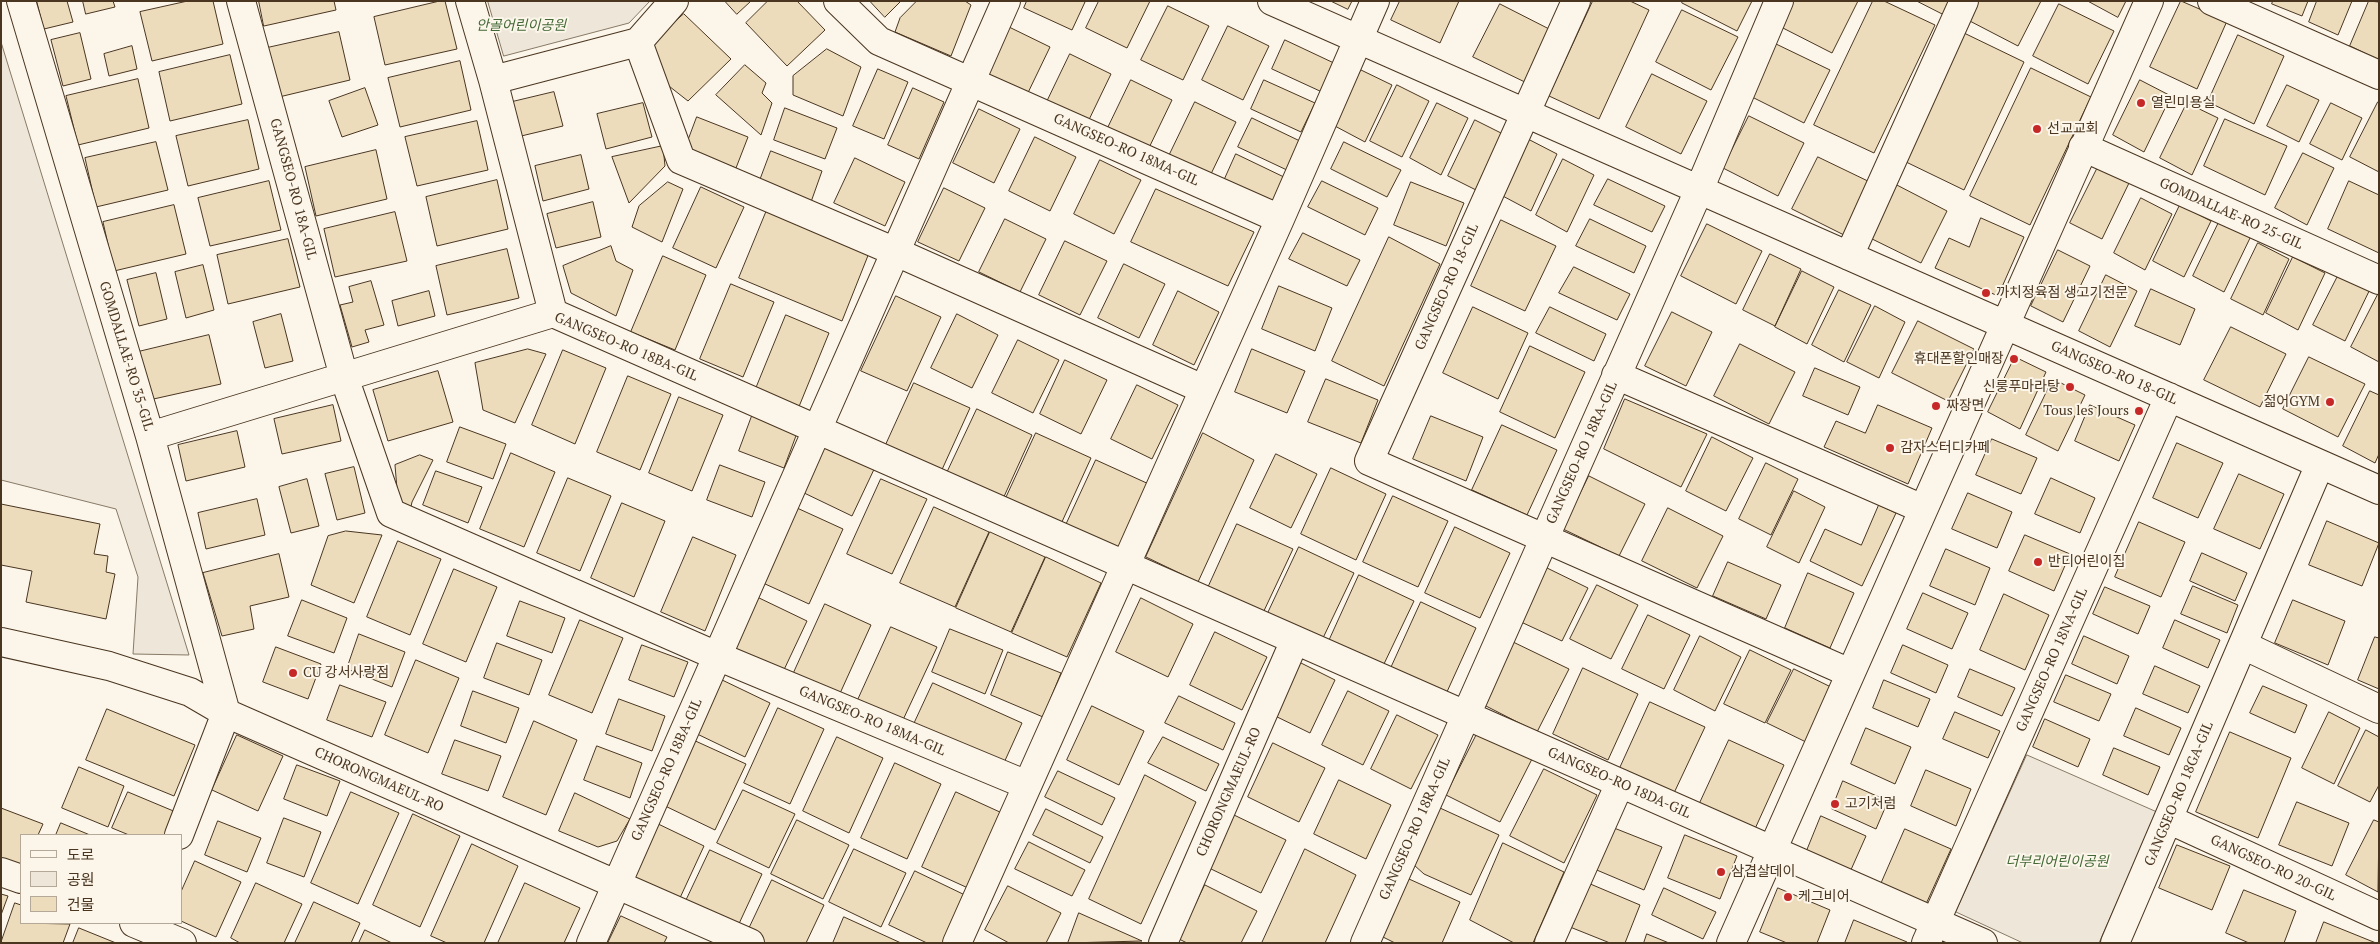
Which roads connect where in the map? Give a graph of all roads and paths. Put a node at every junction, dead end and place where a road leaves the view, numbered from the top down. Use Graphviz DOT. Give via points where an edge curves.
graph roads {
  1 [pos="21,1"];
  2 [pos="241,1"];
  3 [pos="470,1"];
  4 [pos="674,1"];
  5 [pos="838,1"];
  6 [pos="1006,1"];
  7 [pos="1272,1"];
  8 [pos="1375,1"];
  9 [pos="1576,1"];
  10 [pos="1779,1"];
  11 [pos="1964,1"];
  12 [pos="2149,1"];
  13 [pos="2212,1"];
  14 [pos="1358,40"];
  15 [pos="638,42"];
  16 [pos="2379,75"];
  17 [pos="493,80"];
  18 [pos="971,81"];
  19 [pos="1524,113"];
  20 [pos="2084,147"];
  21 [pos="1699,190"];
  22 [pos="1280,219"];
  23 [pos="896,252"];
  24 [pos="1849,256"];
  25 [pos="2379,280"];
  26 [pos="553,313"];
  27 [pos="2004,324"];
  28 [pos="1616,375"];
  29 [pos="344,377"];
  30 [pos="1203,389"];
  31 [pos="2169,397"];
  32 [pos="817,430"];
  33 [pos="150,436"];
  34 [pos="2320,464"];
  35 [pos="2379,490"];
  36 [pos="1923,509"];
  37 [pos="1544,538"];
  38 [pos="1124,565"];
  39 [pos="1295,640"];
  40 [pos="1,642"];
  41 [pos="2243,645"];
  42 [pos="718,656"];
  43 [pos="1850,673"];
  44 [pos="2379,709"];
  45 [pos="226,713"];
  46 [pos="1466,715"];
  47 [pos="1620,783"];
  48 [pos="1027,785"];
  49 [pos="2168,819"];
  50 [pos="179,834"];
  51 [pos="1772,850"];
  52 [pos="1,872"];
  53 [pos="20,879"];
  54 [pos="617,884"];
  55 [pos="2379,916"];
  56 [pos="141,929"];
  57 [pos="1931,932"];
  58 [pos="182,943"];
  59 [pos="591,943"];
  60 [pos="750,943"];
  61 [pos="957,943"];
  62 [pos="1163,943"];
  63 [pos="1365,943"];
  64 [pos="1549,943"];
  65 [pos="1731,943"];
  66 [pos="1982,943"];
  67 [pos="2115,943"];
  1 -- 33 [label="street, GOMDALLAE-RO 35-GIL"];
  2 -- 29 [label="street, GANGSEO-RO 18A-GIL"];
  3 -- 17 [label="street"];
  4 -- 15 [label="street"];
  5 -- 18 [label="street" via="879,41"];
  6 -- 18 [label="street, GANGSEO-RO 18BA-GIL"];
  7 -- 14 [label="street, GANGSEO-RO 18-GIL"];
  8 -- 14 [label="street"];
  9 -- 19 [label="street, GANGSEO-RO 18-GIL"];
  10 -- 21 [label="street"];
  11 -- 24 [label="street"];
  12 -- 20 [label="street"];
  13 -- 16 [label="street"];
  14 -- 19 [label="street, GANGSEO-RO 18-GIL"];
  14 -- 22 [label="street"];
  15 -- 17 [label="street"];
  15 -- 23 [label="street" via="681,160"];
  17 -- 26 [label="street"];
  18 -- 22 [label="street, GANGSEO-RO 18MA-GIL"];
  18 -- 23 [label="street, GANGSEO-RO 18BA-GIL"];
  19 -- 21 [label="street, GANGSEO-RO 18-GIL"];
  19 -- 37 [label="street, GANGSEO-RO 18-GIL" via="1369,461"];
  20 -- 25 [label="street, GOMDALLAE-RO 25-GIL"];
  20 -- 27 [label="street"];
  21 -- 24 [label="street, GANGSEO-RO 18-GIL"];
  21 -- 28 [label="street, GANGSEO-RO 18RA-GIL"];
  22 -- 30 [label="street"];
  23 -- 30 [label="street"];
  23 -- 32 [label="street, GANGSEO-RO 18BA-GIL"];
  24 -- 27 [label="street, GANGSEO-RO 18-GIL"];
  26 -- 29 [label="street, GANGSEO-RO 18BA-GIL"];
  26 -- 32 [label="street, GANGSEO-RO 18BA-GIL"];
  27 -- 31 [label="street, GANGSEO-RO 18-GIL"];
  27 -- 36 [label="street"];
  28 -- 36 [label="street"];
  28 -- 37 [label="street, GANGSEO-RO 18RA-GIL"];
  29 -- 33 [label="street, GANGSEO-RO 18BA-GIL"];
  29 -- 42 [label="street" via="391,513"];
  30 -- 38 [label="street"];
  31 -- 34 [label="street, GANGSEO-RO 18-GIL"];
  31 -- 57 [label="street, GANGSEO-RO 18NA-GIL"];
  32 -- 38 [label="street"];
  32 -- 42 [label="street, GANGSEO-RO 18BA-GIL"];
  33 -- 45 [label="street, GOMDALLAE-RO 35-GIL"];
  34 -- 35 [label="street, GANGSEO-RO 18-GIL"];
  34 -- 41 [label="street, GANGSEO-RO 18GA-GIL"];
  36 -- 43 [label="street"];
  37 -- 43 [label="street"];
  37 -- 46 [label="street, GANGSEO-RO 18RA-GIL"];
  38 -- 39 [label="street"];
  38 -- 48 [label="street"];
  39 -- 46 [label="street"];
  39 -- 62 [label="street, CHORONGMAEUL-RO"];
  40 -- 45 [label="street, CHORONGMAEUL-RO" via="109,666 190,692"];
  41 -- 44 [label="street"];
  41 -- 49 [label="street, GANGSEO-RO 18GA-GIL"];
  42 -- 48 [label="street, GANGSEO-RO 18MA-GIL"];
  42 -- 54 [label="street, GANGSEO-RO 18BA-GIL"];
  43 -- 51 [label="street"];
  45 -- 50 [label="street"];
  45 -- 54 [label="street, CHORONGMAEUL-RO"];
  46 -- 47 [label="street, GANGSEO-RO 18DA-GIL"];
  46 -- 63 [label="street, GANGSEO-RO 18RA-GIL"];
  47 -- 51 [label="street, GANGSEO-RO 18DA-GIL"];
  47 -- 64 [label="street"];
  48 -- 61 [label="street"];
  49 -- 55 [label="street, GANGSEO-RO 20-GIL"];
  49 -- 67 [label="street, GANGSEO-RO 18GA-GIL"];
  51 -- 57 [label="street"];
  51 -- 65 [label="street"];
  52 -- 53 [label="street"];
  54 -- 59 [label="street, GANGSEO-RO 18BA-GIL"];
  54 -- 60 [label="street, CHORONGMAEUL-RO"];
  56 -- 58 [label="street"];
  57 -- 66 [label="street"];
}
